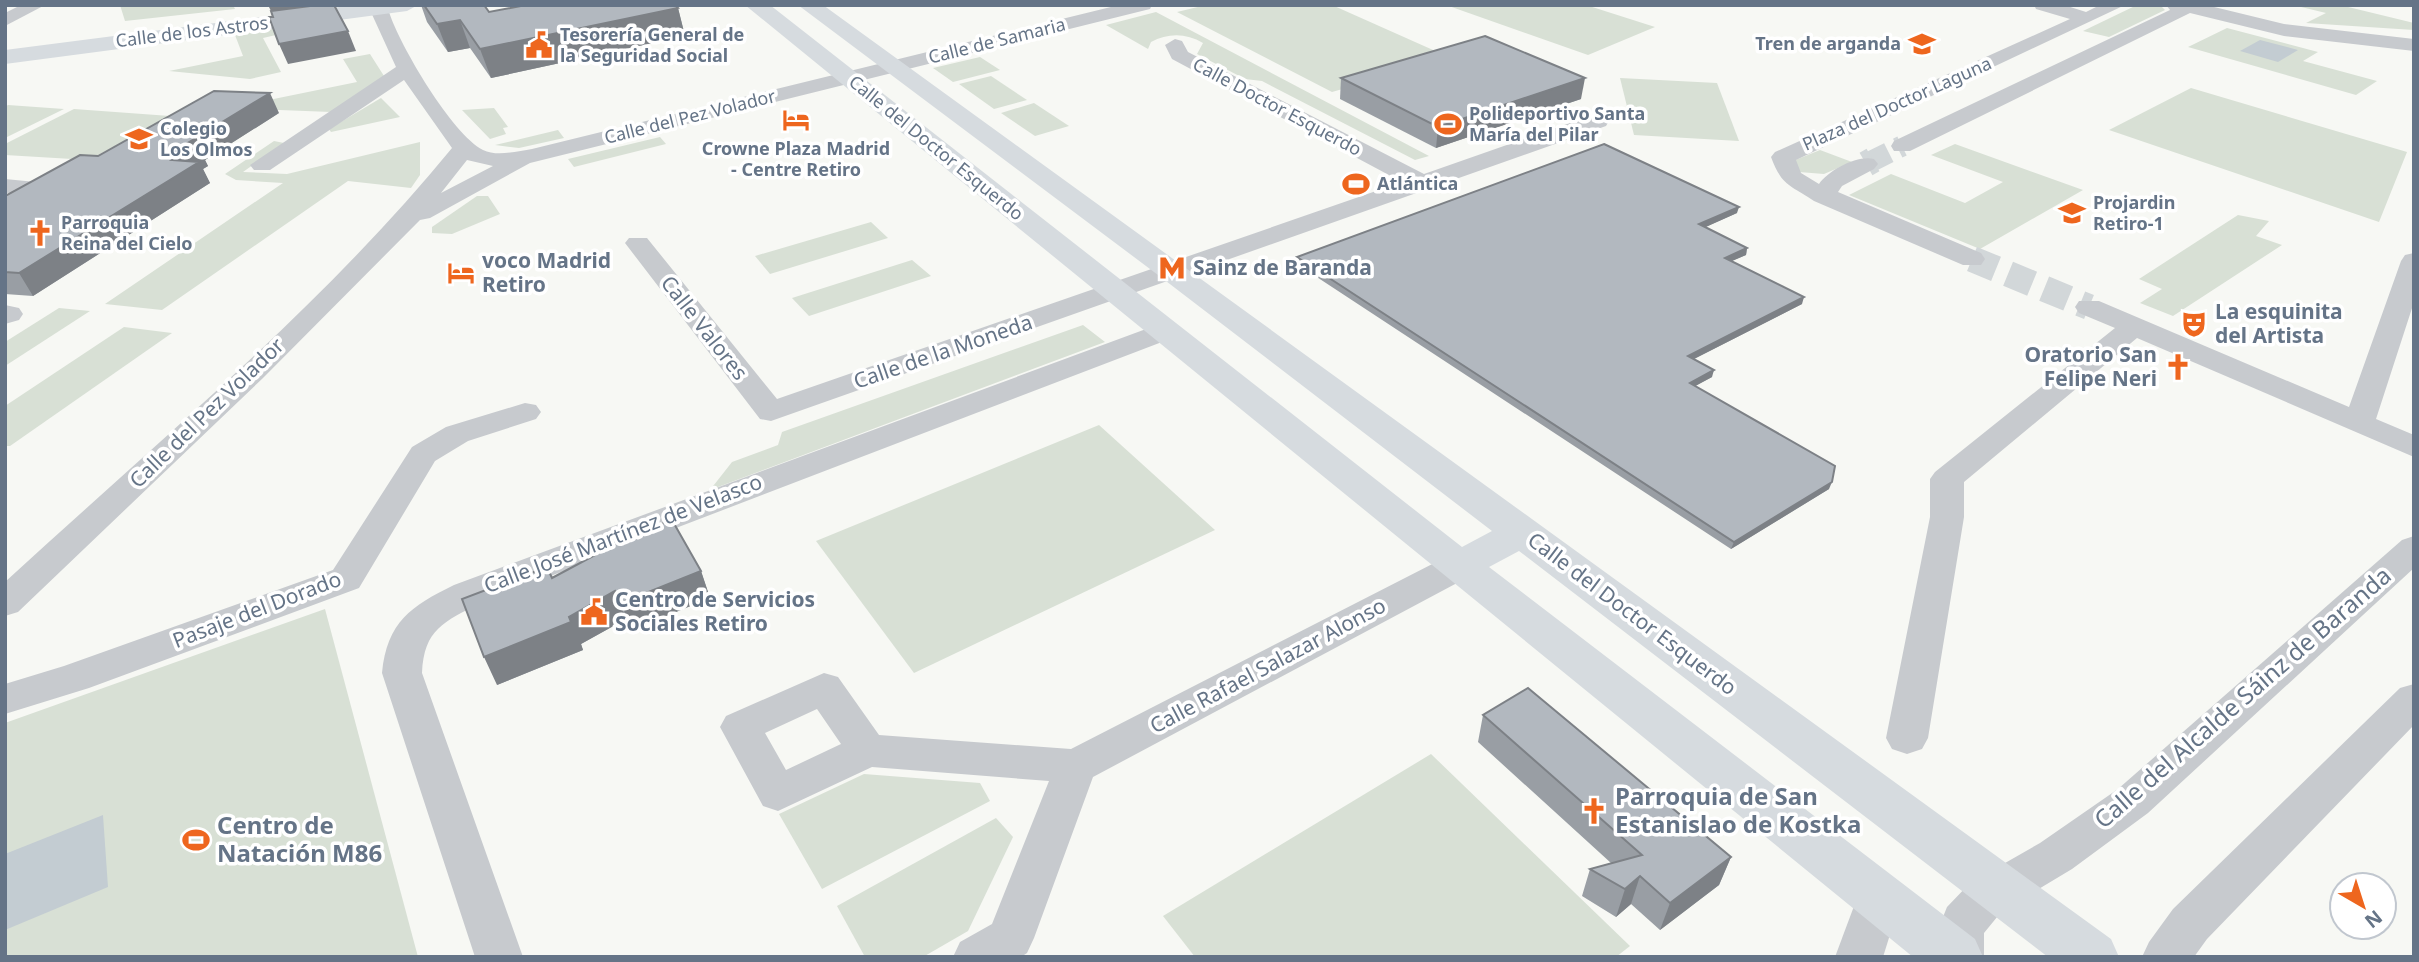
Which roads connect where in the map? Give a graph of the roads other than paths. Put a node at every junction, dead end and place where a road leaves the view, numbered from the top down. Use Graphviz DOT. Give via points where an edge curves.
graph roads {
  1 [pos="36,5"];
  2 [pos="351,5"];
  3 [pos="407,5"];
  4 [pos="757,5"];
  5 [pos="809,5"];
  6 [pos="1143,5"];
  7 [pos="2043,5"];
  8 [pos="2116,5"];
  9 [pos="2175,5"];
  10 [pos="2182,5"];
  11 [pos="384,8"];
  12 [pos="1101,9"];
  13 [pos="2088,18"];
  14 [pos="5,20"];
  15 [pos="1175,45"];
  16 [pos="2414,45"];
  17 [pos="5,49"];
  18 [pos="5,57"];
  19 [pos="893,67"];
  20 [pos="407,69"];
  21 [pos="848,79"];
  22 [pos="1922,93"];
  23 [pos="1974,110"];
  24 [pos="1598,121"];
  25 [pos="1902,146"];
  26 [pos="465,147"];
  27 [pos="532,156"];
  28 [pos="1866,164"];
  29 [pos="262,165"];
  30 [pos="1423,183"];
  31 [pos="16,186"];
  32 [pos="1823,196"];
  33 [pos="5,205"];
  34 [pos="406,221"];
  35 [pos="638,243"];
  36 [pos="1972,259"];
  37 [pos="2414,261"];
  38 [pos="1173,271"];
  39 [pos="1116,291"];
  40 [pos="2089,307"];
  41 [pos="2133,325"];
  42 [pos="1165,331"];
  43 [pos="525,412"];
  44 [pos="771,412"];
  45 [pos="2359,422"];
  46 [pos="2414,447"];
  47 [pos="1522,532"];
  48 [pos="2414,548"];
  49 [pos="1459,566"];
  50 [pos="5,603"];
  51 [pos="5,699"];
  52 [pos="2414,699"];
  53 [pos="1907,738"];
  54 [pos="867,750"];
  55 [pos="1076,766"];
  56 [pos="2000,890"];
  57 [pos="1880,895"];
  58 [pos="1003,950"];
  59 [pos="499,957"];
  60 [pos="1859,957"];
  61 [pos="1958,957"];
  62 [pos="2091,957"];
  63 [pos="2166,957"];
  1 -- 14 [label="street"];
  2 -- 17 [label="main road, Calle de los Astros"];
  3 -- 11 [label="main road, Calle de los Astros"];
  4 -- 21 [label="main road, Calle del Doctor Esquerdo"];
  5 -- 19 [label="main road, Calle del Doctor Esquerdo"];
  6 -- 12 [label="street, Calle de Samaria"];
  7 -- 13 [label="street"];
  8 -- 13 [label="street, Plaza del Doctor Laguna"];
  9 -- 23 [label="street, Plaza del Doctor Laguna" via="2182,11"];
  10 -- 16 [label="street" via="2284,30"];
  11 -- 18 [label="main road, Calle de los Astros"];
  11 -- 20 [label="street" via="382,25"];
  12 -- 19 [label="street, Calle de Samaria"];
  13 -- 22 [label="street, Plaza del Doctor Laguna"];
  15 -- 30 [label="street, Calle Doctor Esquerdo" via="1179,55"];
  19 -- 21 [label="street, Calle de Samaria"];
  19 -- 38 [label="main road, Calle del Doctor Esquerdo"];
  20 -- 26 [label="street"];
  20 -- 29 [label="street"];
  21 -- 27 [label="street, Calle del Pez Volador"];
  21 -- 39 [label="main road, Calle del Doctor Esquerdo"];
  22 -- 23 [label="street"];
  22 -- 32 [label="street, Plaza del Doctor Laguna" via="1783,157 1790,176"];
  23 -- 25 [label="street, Plaza del Doctor Laguna"];
  24 -- 30 [label="street"];
  26 -- 27 [label="street, Calle del Pez Volador" via="474,156 488,159"];
  26 -- 34 [label="street, Calle del Pez Volador"];
  27 -- 34 [label="street, Calle del Pez Volador"];
  28 -- 32 [label="street" via="1833,181"];
  30 -- 38 [label="street"];
  31 -- 33 [label="street"];
  32 -- 36 [label="street"];
  34 -- 50 [label="street, Calle del Pez Volador"];
  35 -- 44 [label="street, Calle Valores"];
  37 -- 45 [label="street"];
  38 -- 39 [label="street"];
  38 -- 47 [label="main road, Calle del Doctor Esquerdo"];
  39 -- 42 [label="main road, Calle del Doctor Esquerdo"];
  39 -- 44 [label="street, Calle de la Moneda"];
  40 -- 41 [label="street"];
  41 -- 45 [label="street"];
  41 -- 53 [label="street" via="1947,479 1947,517"];
  42 -- 49 [label="main road, Calle del Doctor Esquerdo"];
  42 -- 59 [label="street, Calle José Martínez de Velasco" via="467,594 413,626 402,649 402,673"];
  43 -- 51 [label="street, Pasaje del Dorado" via="457,434 423,454 346,579"];
  45 -- 46 [label="street"];
  47 -- 49 [label="main road"];
  47 -- 56 [label="main road, Calle del Doctor Esquerdo"];
  48 -- 56 [label="street, Calle del Alcalde Sáinz de Baranda" via="2133,801"];
  49 -- 55 [label="street, Calle Rafael Salazar Alonso"];
  49 -- 57 [label="main road, Calle del Doctor Esquerdo"];
  52 -- 63 [label="street" via="2190,925"];
  54 -- 55 [label="street"];
  55 -- 58 [label="street"];
  56 -- 61 [label="street, Calle del Alcalde Sáinz de Baranda" via="1986,897 1964,922"];
  56 -- 62 [label="main road, Calle del Doctor Esquerdo"];
  57 -- 60 [label="street"];
  57 -- 61 [label="main road, Calle del Doctor Esquerdo"];
}
